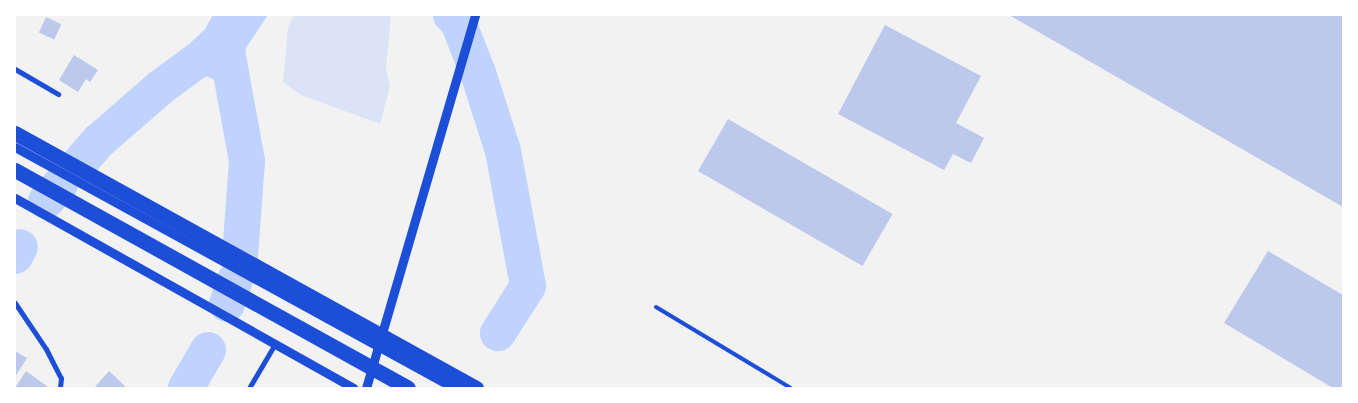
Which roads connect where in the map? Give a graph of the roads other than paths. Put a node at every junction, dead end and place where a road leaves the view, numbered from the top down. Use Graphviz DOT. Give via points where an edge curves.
graph roads {
  1 [pos="475,15"];
  2 [pos="15,70"];
  3 [pos="58,94"];
  4 [pos="15,132"];
  5 [pos="15,147"];
  6 [pos="15,170"];
  7 [pos="15,198"];
  8 [pos="16,305"];
  9 [pos="656,307"];
  10 [pos="275,344"];
  11 [pos="379,345"];
  12 [pos="60,388"];
  13 [pos="249,388"];
  14 [pos="353,388"];
  15 [pos="366,388"];
  16 [pos="408,388"];
  17 [pos="454,388"];
  18 [pos="476,388"];
  19 [pos="790,388"];
  1 -- 11 [label="street"];
  2 -- 3 [label="street"];
  4 -- 18 [label="highway"];
  5 -- 11 [label="street"];
  6 -- 16 [label="highway"];
  7 -- 10 [label="street"];
  8 -- 12 [label="street" via="46,349 61,378"];
  9 -- 19 [label="lane"];
  10 -- 13 [label="street"];
  10 -- 14 [label="street"];
  11 -- 15 [label="street"];
  11 -- 17 [label="street"];
}
